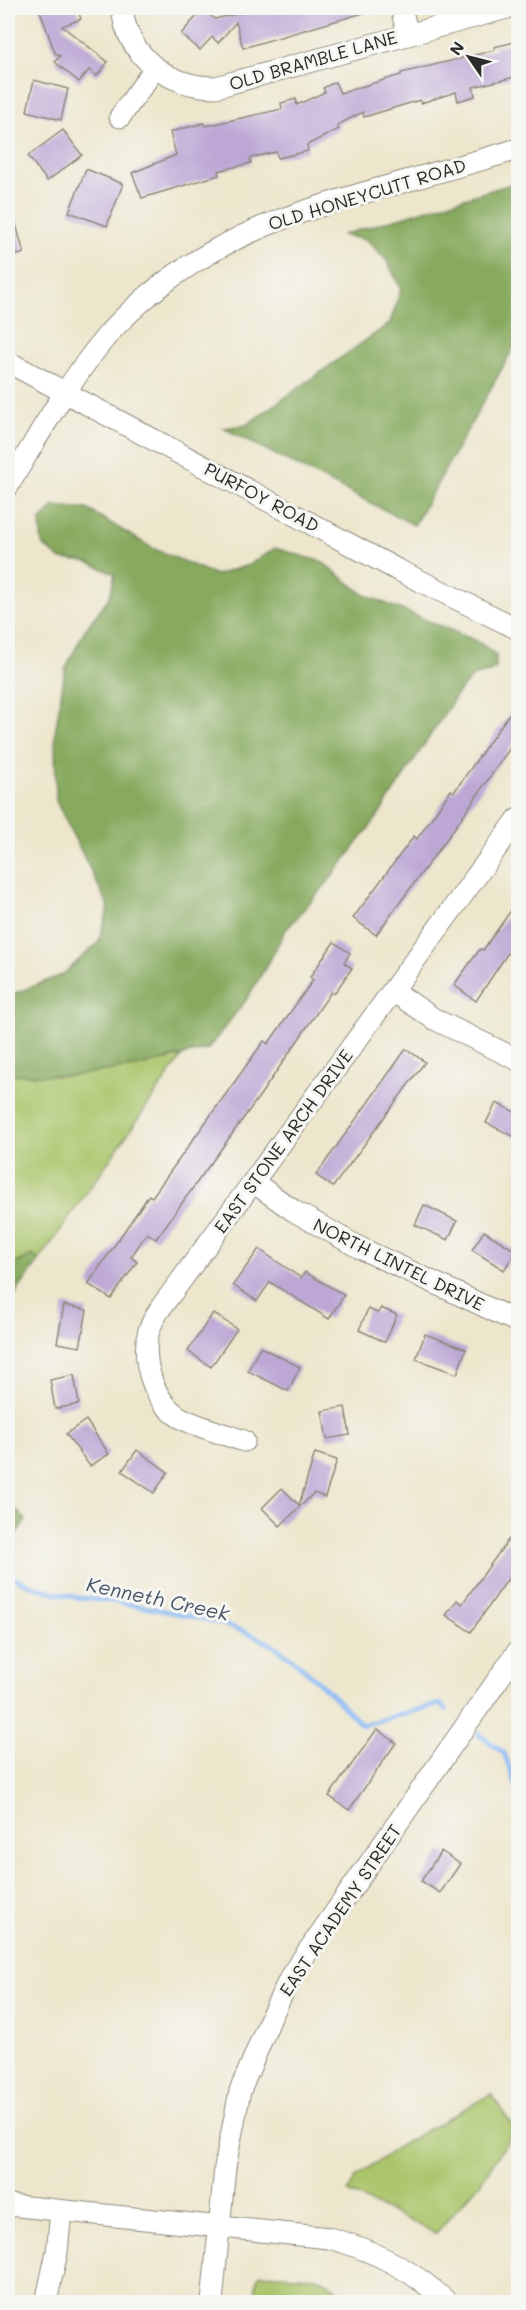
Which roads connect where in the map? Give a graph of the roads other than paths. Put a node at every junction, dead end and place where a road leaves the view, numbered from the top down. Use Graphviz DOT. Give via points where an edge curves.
graph roads {
  1 [pos="122,8"];
  2 [pos="401,8"];
  3 [pos="507,8"];
  4 [pos="408,34"];
  5 [pos="155,68"];
  6 [pos="120,117"];
  7 [pos="519,149"];
  8 [pos="8,362"];
  9 [pos="65,391"];
  10 [pos="8,486"];
  11 [pos="519,629"];
  12 [pos="519,819"];
  13 [pos="393,991"];
  14 [pos="519,1060"];
  15 [pos="253,1182"];
  16 [pos="519,1322"];
  17 [pos="244,1441"];
  18 [pos="519,1651"];
  19 [pos="8,2205"];
  20 [pos="61,2211"];
  21 [pos="219,2226"];
  22 [pos="46,2302"];
  23 [pos="212,2302"];
  24 [pos="447,2302"];
  1 -- 5 [label="street, OLD BRAMBLE LANE" via="133,41"];
  2 -- 4 [label="street"];
  3 -- 4 [label="street, OLD BRAMBLE LANE"];
  4 -- 5 [label="street, OLD BRAMBLE LANE" via="216,87 186,84"];
  5 -- 6 [label="street"];
  7 -- 9 [label="street, OLD HONEYCUTT ROAD" via="314,207 219,246 174,274 138,305 106,336"];
  8 -- 9 [label="street, PURFOY ROAD"];
  9 -- 10 [label="street, OLD HONEYCUTT ROAD"];
  9 -- 11 [label="street, PURFOY ROAD" via="396,569"];
  12 -- 13 [label="street, EAST STONE ARCH DRIVE"];
  13 -- 14 [label="street" via="434,1019"];
  13 -- 15 [label="street, EAST STONE ARCH DRIVE"];
  15 -- 16 [label="street, NORTH LINTEL DRIVE" via="351,1244"];
  15 -- 17 [label="street, EAST STONE ARCH DRIVE" via="158,1313 148,1333 147,1351 148,1371 171,1410 182,1419"];
  18 -- 21 [label="street, EAST ACADEMY STREET" via="292,1974 240,2091 225,2167"];
  19 -- 20 [label="street"];
  20 -- 21 [label="street"];
  20 -- 22 [label="street"];
  21 -- 23 [label="street, EAST ACADEMY STREET"];
  21 -- 24 [label="street" via="348,2243 404,2269"];
}
